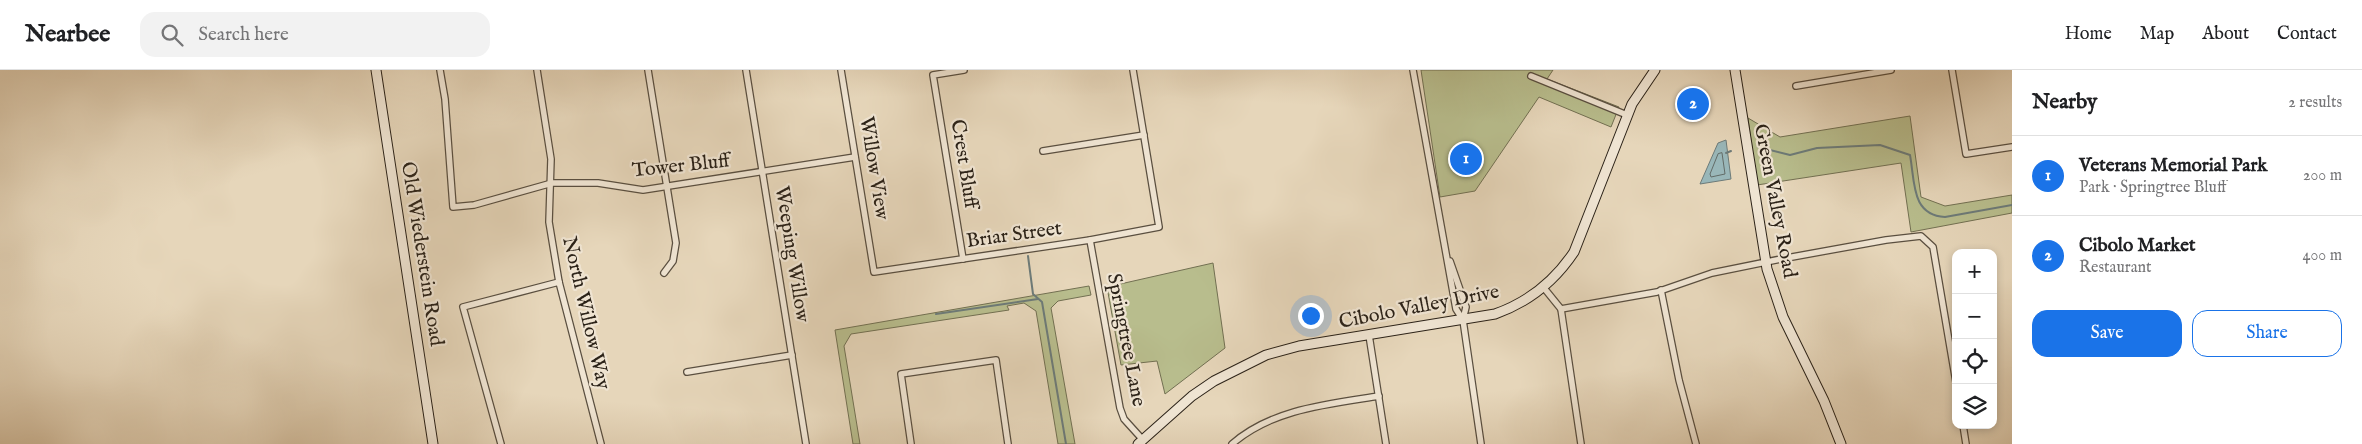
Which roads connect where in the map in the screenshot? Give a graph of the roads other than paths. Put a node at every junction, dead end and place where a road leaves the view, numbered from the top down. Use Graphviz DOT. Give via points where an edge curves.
graph roads {
  1 [pos="376,70"];
  2 [pos="440,70"];
  3 [pos="537,70"];
  4 [pos="648,70"];
  5 [pos="746,70"];
  6 [pos="841,70"];
  7 [pos="964,70"];
  8 [pos="1133,70"];
  9 [pos="1413,70"];
  10 [pos="1654,70"];
  11 [pos="1735,70"];
  12 [pos="1891,70"];
  13 [pos="1952,70"];
  14 [pos="1531,76"];
  15 [pos="1796,86"];
  16 [pos="1627,115"];
  17 [pos="1144,136"];
  18 [pos="2012,147"];
  19 [pos="1043,151"];
  20 [pos="855,157"];
  21 [pos="762,172"];
  22 [pos="552,183"];
  23 [pos="667,188"];
  24 [pos="1090,240"];
  25 [pos="1447,255"];
  26 [pos="963,259"];
  27 [pos="1766,263"];
  28 [pos="874,272"];
  29 [pos="664,273"];
  30 [pos="559,282"];
  31 [pos="1544,288"];
  32 [pos="1661,290"];
  33 [pos="1561,309"];
  34 [pos="1463,320"];
  35 [pos="1369,335"];
  36 [pos="792,355"];
  37 [pos="1952,359"];
  38 [pos="688,372"];
  39 [pos="1379,396"];
  40 [pos="1964,429"];
  41 [pos="1141,442"];
  42 [pos="433,444"];
  43 [pos="501,444"];
  44 [pos="601,444"];
  45 [pos="806,444"];
  46 [pos="911,444"];
  47 [pos="1008,444"];
  48 [pos="1232,444"];
  49 [pos="1386,444"];
  50 [pos="1481,444"];
  51 [pos="1581,444"];
  52 [pos="1696,444"];
  53 [pos="1841,444"];
  54 [pos="1966,444"];
  1 -- 42 [label="street, Old Wiederstein Road"];
  2 -- 22 [label="street, Tower Bluff" via="453,207 474,205"];
  3 -- 22 [label="street, North Willow Way"];
  4 -- 23 [label="street"];
  5 -- 21 [label="street, Weeping Willow"];
  6 -- 20 [label="street, Willow View"];
  7 -- 26 [label="street, Crest Bluff" via="933,75"];
  8 -- 17 [label="street"];
  9 -- 25 [label="street"];
  10 -- 16 [label="street, Cibolo Valley Drive"];
  11 -- 27 [label="street, Green Valley Road"];
  12 -- 15 [label="street"];
  13 -- 18 [label="street" via="1966,154"];
  14 -- 16 [label="street"];
  16 -- 31 [label="street, Cibolo Valley Drive" via="1574,252"];
  17 -- 19 [label="street"];
  17 -- 24 [label="street, Briar Street" via="1159,227"];
  20 -- 21 [label="street, Tower Bluff"];
  20 -- 28 [label="street, Willow View"];
  21 -- 23 [label="street, Tower Bluff"];
  21 -- 36 [label="street, Weeping Willow"];
  22 -- 23 [label="street, Tower Bluff" via="598,183 644,190"];
  22 -- 30 [label="street, North Willow Way" via="549,222"];
  23 -- 29 [label="street" via="676,251"];
  24 -- 26 [label="street, Briar Street"];
  24 -- 41 [label="street, Springtree Lane" via="1120,408"];
  25 -- 34 [label="street" via="1456,309"];
  25 -- 34 [label="street" via="1466,307"];
  26 -- 28 [label="street, Briar Street"];
  27 -- 32 [label="street" via="1712,274"];
  27 -- 37 [label="street" via="1916,235 1926,238 1933,247"];
  27 -- 53 [label="street, Green Valley Road" via="1783,317"];
  30 -- 43 [label="street" via="463,307"];
  30 -- 44 [label="street, North Willow Way"];
  31 -- 33 [label="street"];
  31 -- 34 [label="street, Cibolo Valley Drive" via="1510,309"];
  32 -- 33 [label="street"];
  32 -- 52 [label="street"];
  33 -- 51 [label="street"];
  34 -- 35 [label="street, Cibolo Valley Drive"];
  34 -- 50 [label="street"];
  35 -- 39 [label="street"];
  35 -- 41 [label="street, Cibolo Valley Drive" via="1299,346 1249,362 1199,391"];
  36 -- 38 [label="street"];
  36 -- 45 [label="street, Weeping Willow"];
  39 -- 48 [label="street" via="1293,411 1252,429"];
  39 -- 49 [label="street"];
  40 -- 54 [label="street"];
  46 -- 47 [label="street" via="901,374 996,360"];
}
